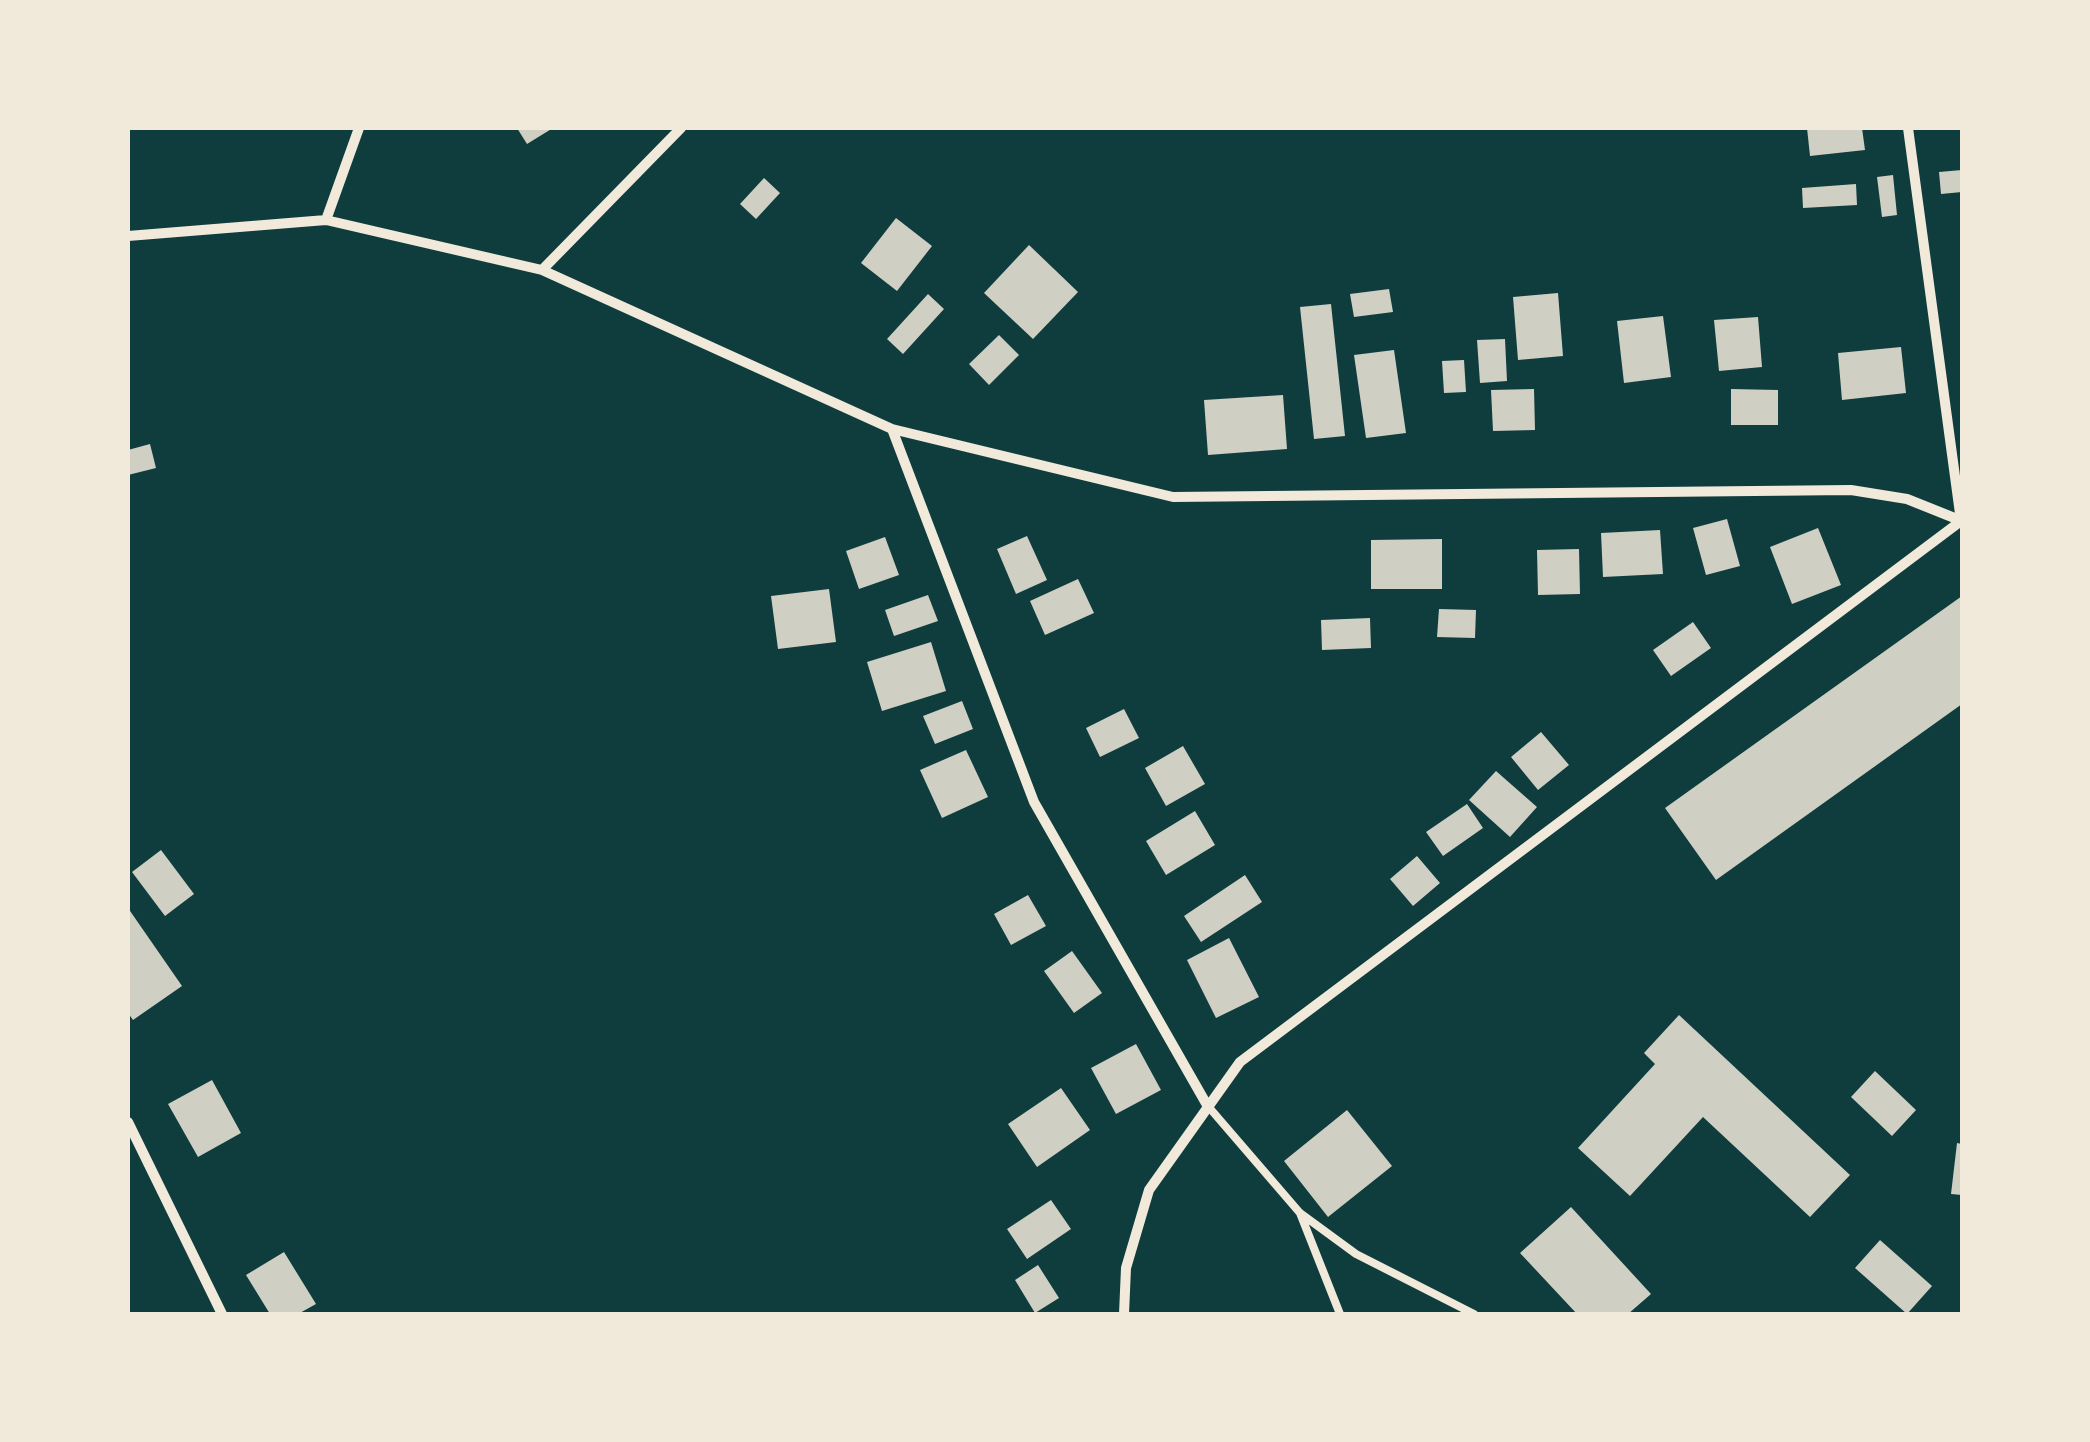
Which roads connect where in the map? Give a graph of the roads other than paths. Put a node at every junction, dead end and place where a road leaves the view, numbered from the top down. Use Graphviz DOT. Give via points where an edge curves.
graph roads {
  1 [pos="358,128"];
  2 [pos="681,128"];
  3 [pos="1908,128"];
  4 [pos="326,220"];
  5 [pos="128,236"];
  6 [pos="542,270"];
  7 [pos="892,429"];
  8 [pos="1962,521"];
  9 [pos="1208,1106"];
  10 [pos="128,1122"];
  11 [pos="1300,1212"];
  12 [pos="222,1314"];
  13 [pos="1124,1314"];
  14 [pos="1340,1314"];
  15 [pos="1474,1314"];
  1 -- 4 [label="street"];
  2 -- 6 [label="street"];
  3 -- 8 [label="street"];
  4 -- 5 [label="street"];
  4 -- 6 [label="street"];
  6 -- 7 [label="street"];
  7 -- 8 [label="street" via="1173,497 1851,490 1907,498"];
  7 -- 9 [label="street" via="1034,802"];
  8 -- 9 [label="street" via="1240,1062"];
  9 -- 11 [label="lane"];
  9 -- 13 [label="street" via="1149,1190 1126,1268"];
  10 -- 12 [label="street"];
  11 -- 14 [label="lane"];
  11 -- 15 [label="lane" via="1356,1254"];
}
